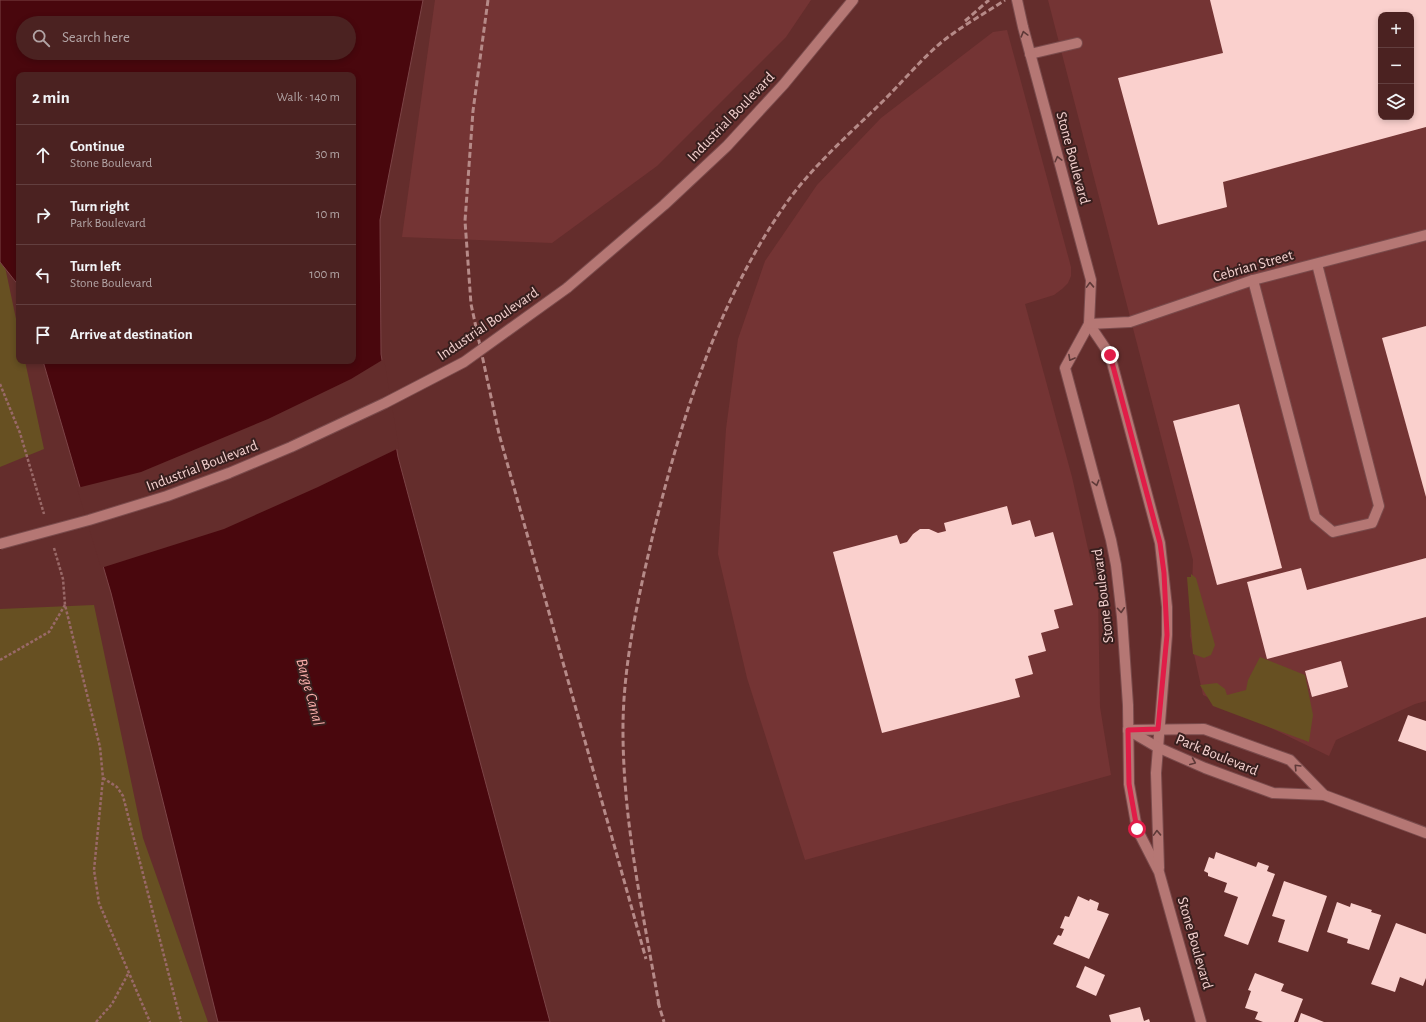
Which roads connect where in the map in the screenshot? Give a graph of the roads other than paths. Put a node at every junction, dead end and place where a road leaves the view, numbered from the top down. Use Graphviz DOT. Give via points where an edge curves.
graph roads {
  1 [pos="853,0"];
  2 [pos="1017,0"];
  3 [pos="1077,43"];
  4 [pos="1030,54"];
  5 [pos="1426,235"];
  6 [pos="1317,264"];
  7 [pos="1253,280"];
  8 [pos="1089,324"];
  9 [pos="0,544"];
  10 [pos="1158,729"];
  11 [pos="1128,730"];
  12 [pos="1157,747"];
  13 [pos="1324,795"];
  14 [pos="1426,833"];
  15 [pos="1159,872"];
  16 [pos="1201,1022"];
  1 -- 9 [label="street, Industrial Boulevard, bridge" via="784,84 727,146 664,205 567,288 464,362 385,403 229,474 89,520"];
  4 -- 2 [label="street, Stone Boulevard, one-way"];
  3 -- 4 [label="street"];
  8 -- 4 [label="street, Stone Boulevard, one-way" via="1091,280"];
  5 -- 6 [label="street, Cebrian Street"];
  6 -- 7 [label="street, Cebrian Street"];
  6 -- 7 [label="street" via="1379,506 1372,523 1333,532 1315,517"];
  7 -- 8 [label="street, Cebrian Street" via="1130,322"];
  8 -- 10 [label="street, Stone Boulevard" via="1110,355 1160,543 1167,628"];
  8 -- 11 [label="street, Stone Boulevard, one-way" via="1065,368 1116,565"];
  10 -- 11 [label="street, Park Boulevard"];
  10 -- 12 [label="street, Stone Boulevard"];
  13 -- 10 [label="street, Park Boulevard, one-way" via="1290,760 1204,729"];
  11 -- 12 [label="street, Park Boulevard"];
  11 -- 15 [label="street, Stone Boulevard" via="1129,784 1137,829"];
  12 -- 13 [label="street, Park Boulevard, one-way" via="1205,768 1273,792"];
  15 -- 12 [label="street, Stone Boulevard, one-way"];
  13 -- 14 [label="street, Park Boulevard"];
  15 -- 16 [label="street, Stone Boulevard"];
}
